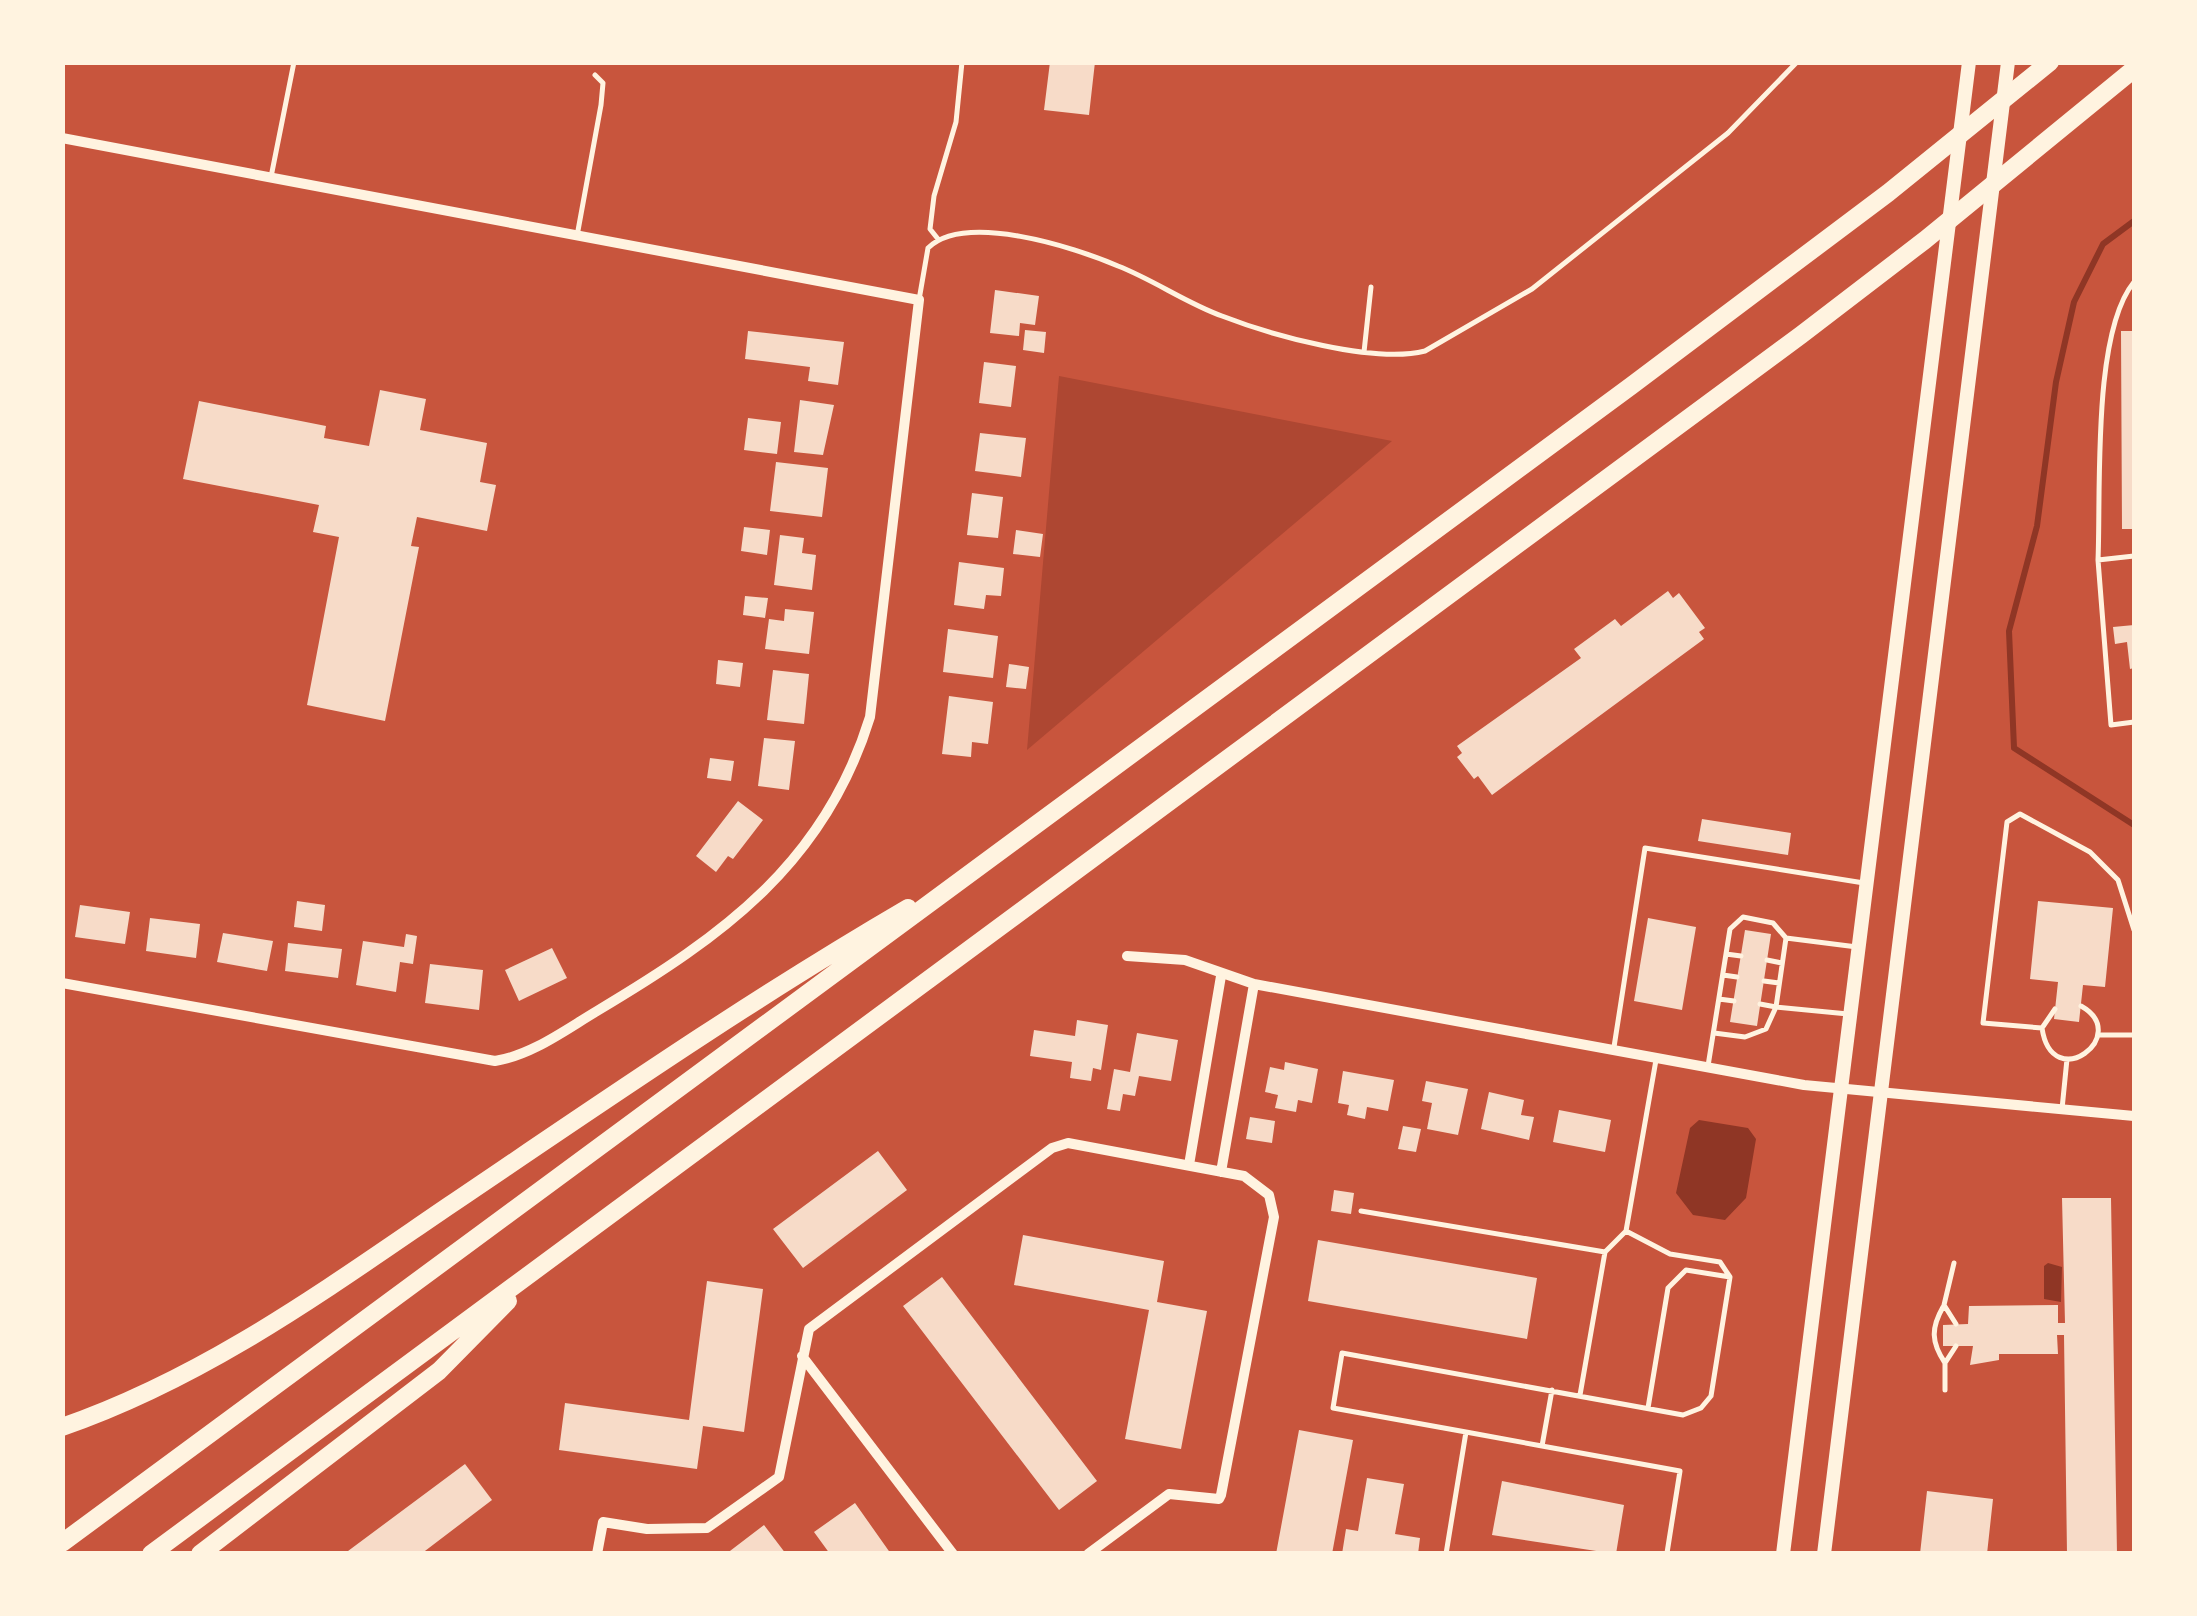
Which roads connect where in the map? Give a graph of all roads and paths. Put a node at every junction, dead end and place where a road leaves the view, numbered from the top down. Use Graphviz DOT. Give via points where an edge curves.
graph roads {
  1 [pos="294,62"];
  2 [pos="962,62"];
  3 [pos="1797,62"];
  4 [pos="1969,62"];
  5 [pos="2008,62"];
  6 [pos="2050,62"];
  7 [pos="2134,69"];
  8 [pos="595,74"];
  9 [pos="62,138"];
  10 [pos="271,177"];
  11 [pos="576,236"];
  12 [pos="938,238"];
  13 [pos="2134,282"];
  14 [pos="1371,287"];
  15 [pos="919,300"];
  16 [pos="1364,352"];
  17 [pos="2134,556"];
  18 [pos="2098,560"];
  19 [pos="2134,722"];
  20 [pos="994,859"];
  21 [pos="1868,884"];
  22 [pos="2134,930"];
  23 [pos="1786,938"];
  24 [pos="1859,948"];
  25 [pos="1726,954"];
  26 [pos="1127,956"];
  27 [pos="1741,956"];
  28 [pos="1767,960"];
  29 [pos="1782,962"];
  30 [pos="1722,975"];
  31 [pos="1220,976"];
  32 [pos="1737,977"];
  33 [pos="1764,981"];
  34 [pos="62,983"];
  35 [pos="1779,983"];
  36 [pos="1254,984"];
  37 [pos="1719,999"];
  38 [pos="1734,1001"];
  39 [pos="1760,1004"];
  40 [pos="2081,1006"];
  41 [pos="1776,1007"];
  42 [pos="2055,1009"];
  43 [pos="1850,1015"];
  44 [pos="2042,1028"];
  45 [pos="1714,1033"];
  46 [pos="2098,1035"];
  47 [pos="2134,1035"];
  48 [pos="1614,1050"];
  49 [pos="2067,1059"];
  50 [pos="1656,1060"];
  51 [pos="1708,1069"];
  52 [pos="1841,1089"];
  53 [pos="1880,1092"];
  54 [pos="2062,1108"];
  55 [pos="2134,1116"];
  56 [pos="1189,1165"];
  57 [pos="1220,1172"];
  58 [pos="1360,1211"];
  59 [pos="1626,1231"];
  60 [pos="1604,1252"];
  61 [pos="548,1262"];
  62 [pos="1954,1264"];
  63 [pos="1730,1277"];
  64 [pos="1944,1305"];
  65 [pos="1956,1324"];
  66 [pos="1956,1346"];
  67 [pos="802,1356"];
  68 [pos="1945,1363"];
  69 [pos="1552,1390"];
  70 [pos="1945,1390"];
  71 [pos="1580,1395"];
  72 [pos="1648,1408"];
  73 [pos="62,1426"];
  74 [pos="1466,1432"];
  75 [pos="1542,1446"];
  76 [pos="62,1543"];
  77 [pos="1666,1553"];
  78 [pos="150,1554"];
  79 [pos="200,1554"];
  80 [pos="597,1554"];
  81 [pos="954,1554"];
  82 [pos="1088,1554"];
  83 [pos="1446,1554"];
  84 [pos="1783,1554"];
  85 [pos="1824,1554"];
  1 -- 10 [label="lane"];
  2 -- 12 [label="lane" via="956,122 934,196 930,229"];
  3 -- 16 [label="lane" via="1728,133 1508,306 1425,351"];
  4 -- 21 [label="main road"];
  5 -- 53 [label="main road"];
  6 -- 20 [label="highway" via="1888,193"];
  7 -- 61 [label="highway" via="1801,335"];
  8 -- 11 [label="lane" via="603,83 602,105"];
  9 -- 10 [label="street"];
  10 -- 11 [label="street"];
  11 -- 15 [label="street"];
  12 -- 15 [label="lane" via="924,260"];
  12 -- 16 [label="lane" via="967,231 1054,246 1118,265 1235,321"];
  13 -- 18 [label="lane" via="2108,342"];
  14 -- 16 [label="lane"];
  15 -- 34 [label="street" via="874,701 841,794 797,859 746,908 658,975 512,1058 477,1060"];
  17 -- 18 [label="lane"];
  18 -- 19 [label="lane" via="2112,724"];
  20 -- 73 [label="highway" via="751,1002 269,1328 171,1384"];
  20 -- 76 [label="highway"];
  21 -- 24 [label="main road"];
  21 -- 48 [label="lane" via="1645,848"];
  22 -- 44 [label="lane" via="2118,880 2090,852 2020,814 2008,822 1983,1023"];
  23 -- 24 [label="lane"];
  23 -- 25 [label="lane" via="1774,923 1743,918 1730,929"];
  23 -- 29 [label="lane"];
  24 -- 43 [label="main road"];
  25 -- 27 [label="lane"];
  25 -- 30 [label="lane"];
  26 -- 31 [label="street" via="1186,960"];
  28 -- 29 [label="lane"];
  29 -- 35 [label="lane"];
  30 -- 32 [label="lane"];
  30 -- 37 [label="lane"];
  31 -- 36 [label="street"];
  31 -- 56 [label="street"];
  33 -- 35 [label="lane"];
  35 -- 41 [label="lane"];
  36 -- 48 [label="street"];
  36 -- 57 [label="street"];
  37 -- 38 [label="lane"];
  37 -- 45 [label="lane"];
  39 -- 41 [label="lane"];
  40 -- 46 [label="lane" via="2096,1020"];
  41 -- 43 [label="lane"];
  41 -- 45 [label="lane" via="1766,1029 1745,1038"];
  42 -- 44 [label="lane"];
  43 -- 52 [label="main road"];
  44 -- 49 [label="lane" via="2053,1054"];
  45 -- 51 [label="lane"];
  46 -- 47 [label="lane"];
  46 -- 49 [label="lane" via="2093,1048"];
  48 -- 50 [label="street"];
  49 -- 54 [label="lane"];
  50 -- 51 [label="street"];
  50 -- 59 [label="lane"];
  51 -- 52 [label="street"];
  52 -- 53 [label="street"];
  52 -- 84 [label="main road"];
  53 -- 54 [label="street"];
  53 -- 85 [label="main road"];
  54 -- 55 [label="street"];
  56 -- 57 [label="street"];
  56 -- 67 [label="street" via="1060,1144 809,1329"];
  57 -- 82 [label="street" via="1260,1184 1274,1217 1224,1490 1219,1499 1169,1494"];
  58 -- 60 [label="lane"];
  59 -- 60 [label="lane"];
  59 -- 63 [label="lane" via="1670,1254 1720,1262"];
  60 -- 71 [label="lane"];
  61 -- 78 [label="highway"];
  61 -- 79 [label="highway" via="439,1371"];
  62 -- 64 [label="lane"];
  63 -- 72 [label="lane" via="1711,1396 1683,1415"];
  63 -- 72 [label="lane" via="1686,1270 1668,1288"];
  64 -- 65 [label="lane"];
  64 -- 68 [label="lane" via="1934,1323 1934,1347"];
  66 -- 68 [label="lane"];
  67 -- 80 [label="street" via="779,1477 707,1528 603,1522"];
  67 -- 81 [label="street"];
  68 -- 70 [label="lane"];
  69 -- 71 [label="lane"];
  69 -- 74 [label="lane" via="1342,1352 1333,1408"];
  69 -- 75 [label="lane"];
  71 -- 72 [label="lane"];
  74 -- 75 [label="lane"];
  74 -- 83 [label="lane"];
  75 -- 77 [label="lane" via="1680,1471"];
}
